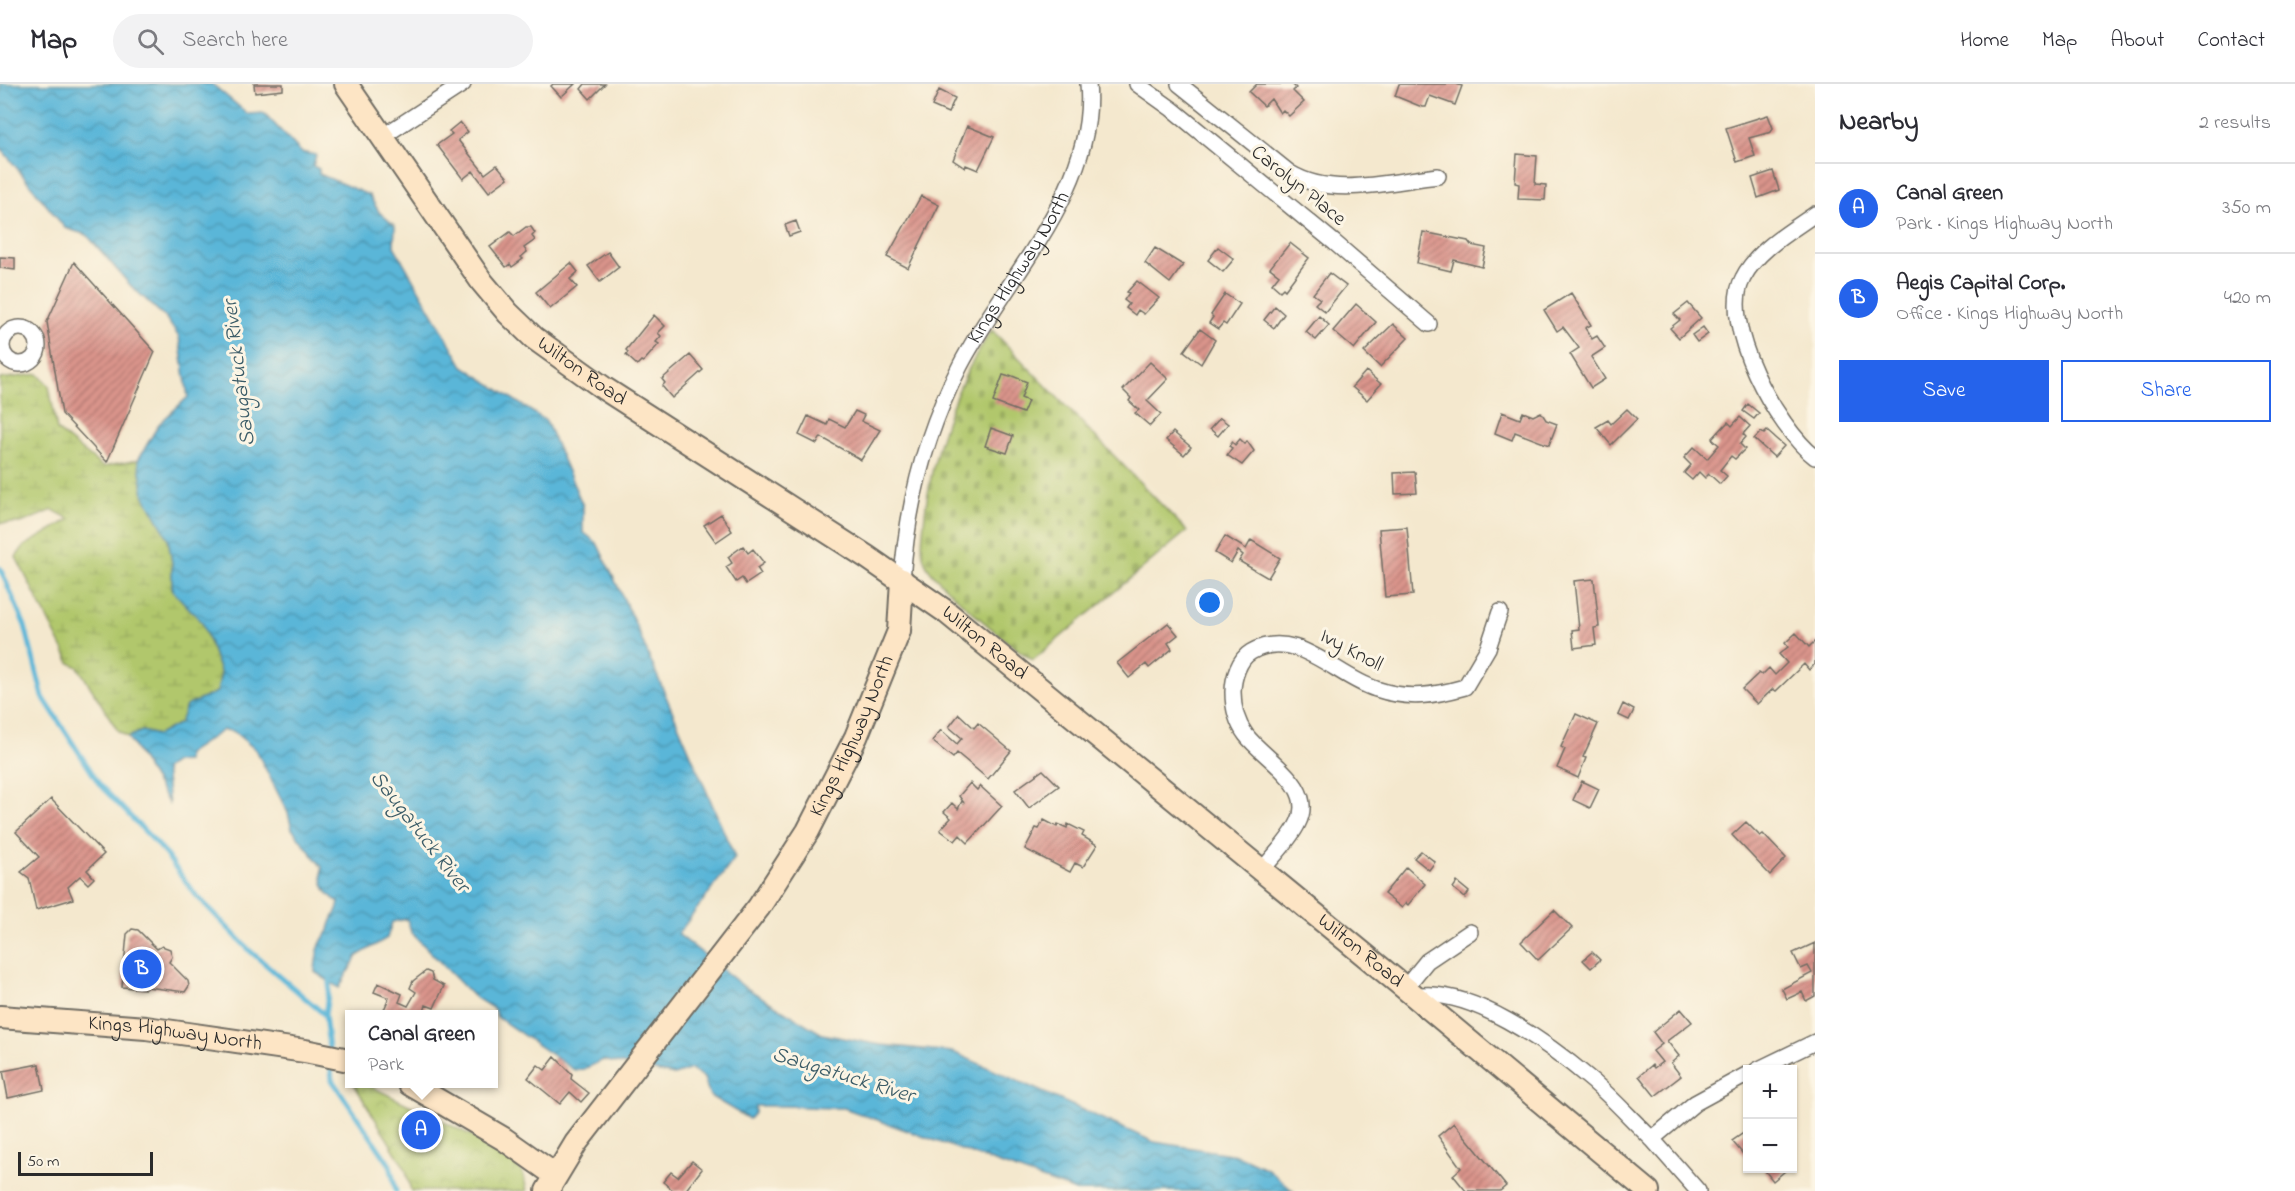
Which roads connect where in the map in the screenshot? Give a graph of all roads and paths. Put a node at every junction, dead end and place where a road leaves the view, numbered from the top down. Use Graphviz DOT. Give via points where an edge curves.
graph roads {
  1 [pos="346,84"];
  2 [pos="463,84"];
  3 [pos="1088,84"];
  4 [pos="1137,84"];
  5 [pos="1179,84"];
  6 [pos="382,137"];
  7 [pos="1438,176"];
  8 [pos="1815,214"];
  9 [pos="1429,324"];
  10 [pos="1815,457"];
  11 [pos="902,580"];
  12 [pos="1500,612"];
  13 [pos="1262,870"];
  14 [pos="1470,932"];
  15 [pos="1410,992"];
  16 [pos="0,1017"];
  17 [pos="1815,1042"];
  18 [pos="345,1059"];
  19 [pos="1767,1065"];
  20 [pos="1743,1077"];
  21 [pos="418,1088"];
  22 [pos="1652,1139"];
  23 [pos="551,1183"];
  24 [pos="1648,1191"];
  25 [pos="1698,1191"];
  1 -- 6 [label="main road, Wilton Road"];
  2 -- 6 [label="street"];
  3 -- 11 [label="street, Kings Highway North" via="1083,140 1062,197 1033,253 972,344 933,427 905,536"];
  4 -- 9 [label="street, Carolyn Place" via="1344,250"];
  5 -- 7 [label="street" via="1290,174 1308,182 1339,187"];
  6 -- 11 [label="main road, Wilton Road" via="482,282 534,338 605,389"];
  8 -- 10 [label="street" via="1781,238 1750,268 1741,280 1736,310 1743,341 1765,389 1792,433"];
  11 -- 13 [label="main road, Wilton Road"];
  11 -- 23 [label="main road, Kings Highway North" via="899,631 856,737 795,852 724,957 576,1143"];
  12 -- 13 [label="street, Ivy Knoll" via="1488,648 1465,687 1431,697 1357,683 1308,652 1291,646 1273,644 1247,655 1234,679 1238,719 1245,733 1297,789 1303,803 1298,823"];
  13 -- 15 [label="main road, Wilton Road"];
  14 -- 15 [label="street" via="1427,961"];
  15 -- 22 [label="street" via="1446,995 1518,1028 1590,1078"];
  15 -- 24 [label="main road, Wilton Road"];
  16 -- 18 [label="main road, Kings Highway North" via="146,1028"];
  17 -- 19 [label="street"];
  20 -- 22 [label="street" via="1695,1103"];
  21 -- 23 [label="main road, Kings Highway North" via="504,1139"];
  22 -- 25 [label="street"];
}
